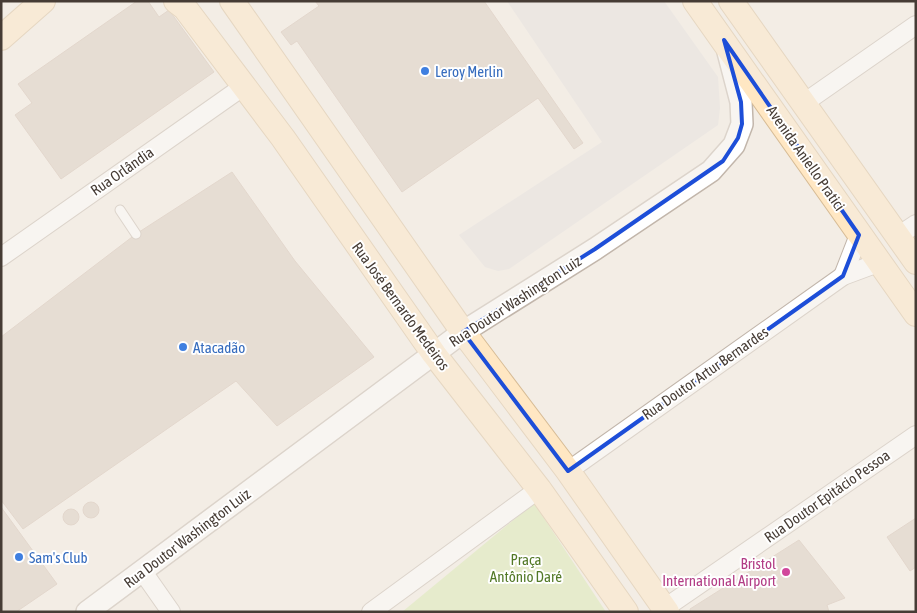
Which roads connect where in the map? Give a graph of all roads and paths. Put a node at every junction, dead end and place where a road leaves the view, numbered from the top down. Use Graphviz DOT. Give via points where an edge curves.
graph roads {
  1 [pos="176,1"];
  2 [pos="232,1"];
  3 [pos="696,1"];
  4 [pos="731,1"];
  5 [pos="44,3"];
  6 [pos="916,25"];
  7 [pos="1,38"];
  8 [pos="724,40"];
  9 [pos="244,86"];
  10 [pos="804,103"];
  11 [pos="312,114"];
  12 [pos="283,138"];
  13 [pos="120,210"];
  14 [pos="907,230"];
  15 [pos="136,234"];
  16 [pos="860,235"];
  17 [pos="1,257"];
  18 [pos="916,262"];
  19 [pos="878,263"];
  20 [pos="843,276"];
  21 [pos="916,314"];
  22 [pos="463,332"];
  23 [pos="434,354"];
  24 [pos="916,435"];
  25 [pos="568,471"];
  26 [pos="539,489"];
  27 [pos="143,572"];
  28 [pos="99,608"];
  29 [pos="666,610"];
  30 [pos="171,612"];
  31 [pos="371,612"];
  32 [pos="626,612"];
  1 -- 9 [label="main road, Rua José Bernardo Medeiros" via="185,8"];
  2 -- 11 [label="main road"];
  3 -- 8 [label="main road, Avenida Aniello Pratici"];
  4 -- 10 [label="main road, Avenida Aniello Pratici"];
  5 -- 7 [label="main road"];
  6 -- 10 [label="street"];
  8 -- 16 [label="main road, Avenida Aniello Pratici"];
  8 -- 22 [label="street, Rua Doutor Washington Luiz" via="740,102 742,124 738,138 723,161 596,249"];
  9 -- 12 [label="main road, Rua José Bernardo Medeiros"];
  9 -- 17 [label="street, Rua Orlândia"];
  10 -- 14 [label="main road, Avenida Aniello Pratici"];
  11 -- 12 [label="main road"];
  11 -- 22 [label="main road"];
  12 -- 23 [label="main road, Rua José Bernardo Medeiros"];
  13 -- 15 [label="lane"];
  14 -- 18 [label="main road, Avenida Aniello Pratici"];
  16 -- 19 [label="main road, Avenida Aniello Pratici"];
  16 -- 20 [label="street"];
  19 -- 20 [label="street, Rua Doutor Artur Bernardes"];
  19 -- 21 [label="main road, Avenida Aniello Pratici"];
  20 -- 25 [label="street, Rua Doutor Artur Bernardes"];
  22 -- 23 [label="street, Rua Doutor Washington Luiz"];
  22 -- 25 [label="main road"];
  23 -- 26 [label="main road, Rua José Bernardo Medeiros"];
  23 -- 27 [label="street, Rua Doutor Washington Luiz"];
  24 -- 29 [label="street, Rua Doutor Epitácio Pessoa"];
  25 -- 29 [label="main road"];
  26 -- 31 [label="street"];
  26 -- 32 [label="main road, Rua José Bernardo Medeiros"];
  27 -- 28 [label="street, Rua Doutor Washington Luiz"];
  27 -- 30 [label="street"];
}
